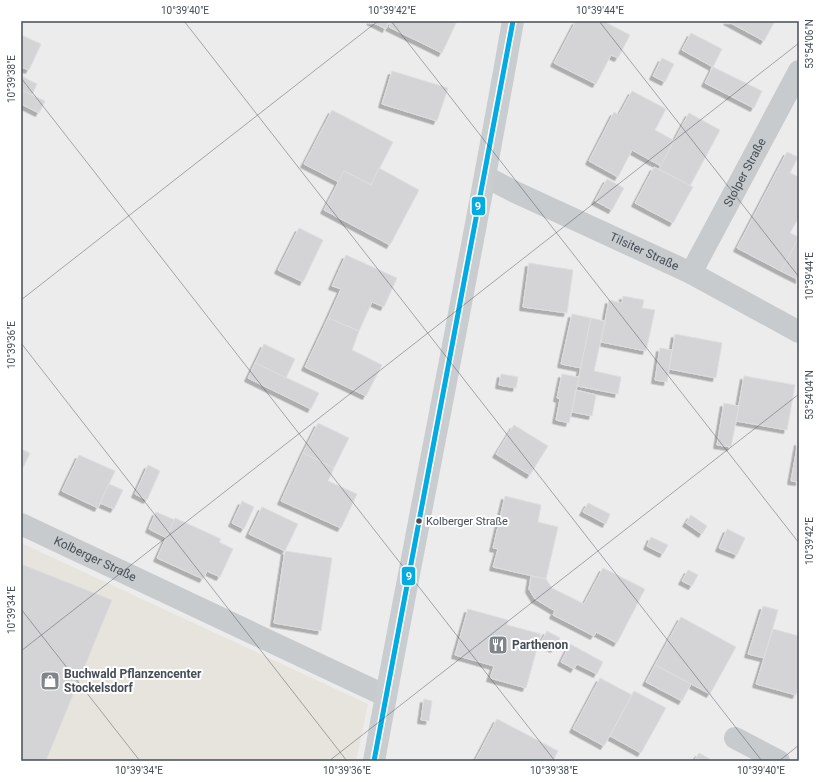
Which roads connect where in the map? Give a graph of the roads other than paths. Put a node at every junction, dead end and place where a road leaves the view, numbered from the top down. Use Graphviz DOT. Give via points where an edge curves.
graph roads {
  1 [pos="513,21"];
  2 [pos="799,71"];
  3 [pos="486,177"];
  4 [pos="691,274"];
  5 [pos="799,332"];
  6 [pos="21,524"];
  7 [pos="386,696"];
  8 [pos="735,738"];
  9 [pos="374,761"];
  10 [pos="779,761"];
  1 -- 3 [label="main road"];
  2 -- 4 [label="street, Stolper Straße"];
  3 -- 4 [label="street, Tilsiter Straße"];
  3 -- 7 [label="main road"];
  4 -- 5 [label="street, Tilsiter Straße"];
  6 -- 7 [label="street, Kolberger Straße"];
  7 -- 9 [label="main road"];
  8 -- 10 [label="street"];
}
